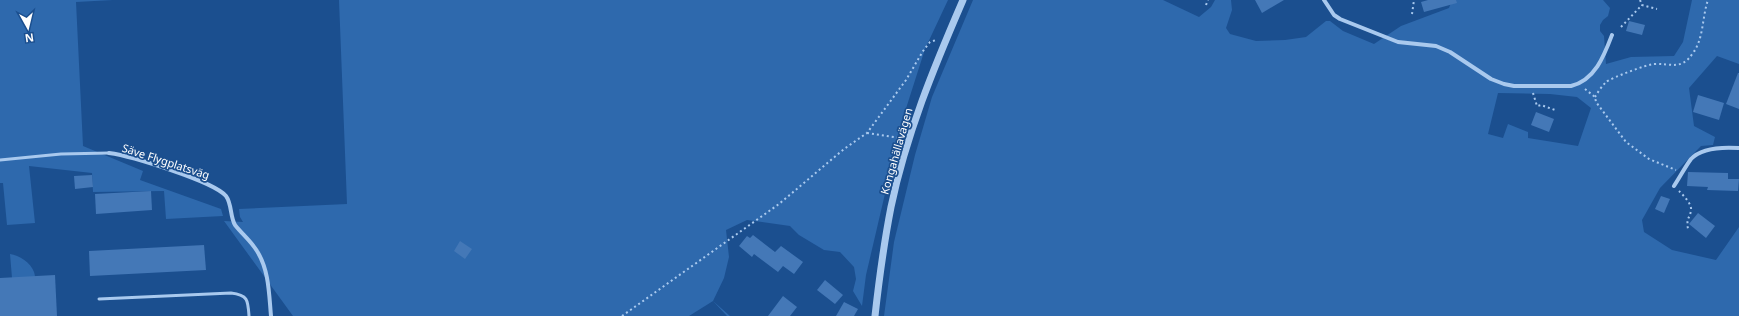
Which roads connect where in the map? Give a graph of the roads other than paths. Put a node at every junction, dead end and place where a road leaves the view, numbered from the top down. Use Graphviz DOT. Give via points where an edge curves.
graph roads {
  1 [pos="964,0"];
  2 [pos="1324,0"];
  3 [pos="1612,35"];
  4 [pos="1739,148"];
  5 [pos="109,153"];
  6 [pos="0,160"];
  7 [pos="1674,186"];
  8 [pos="98,299"];
  9 [pos="249,316"];
  10 [pos="271,316"];
  11 [pos="875,316"];
  1 -- 11 [label="street, Kongahällavägen" via="945,42 909,140 891,206"];
  2 -- 3 [label="street" via="1334,15 1344,21 1398,42 1436,46 1450,52 1491,79 1514,86 1580,84 1597,67"];
  4 -- 7 [label="street" via="1721,147 1692,158"];
  5 -- 6 [label="lane" via="61,154"];
  5 -- 10 [label="street, Säve Flygplatsväg" via="137,159 214,186 227,198 233,222 257,251 263,263 268,278"];
  8 -- 9 [label="lane" via="231,292 245,297"];
}
